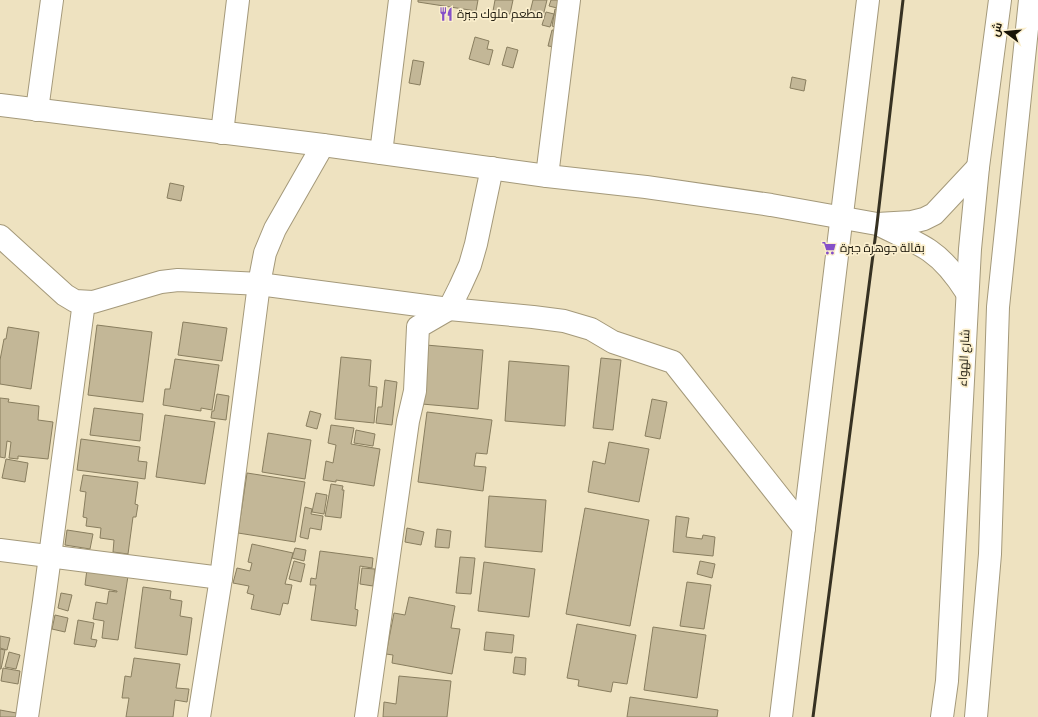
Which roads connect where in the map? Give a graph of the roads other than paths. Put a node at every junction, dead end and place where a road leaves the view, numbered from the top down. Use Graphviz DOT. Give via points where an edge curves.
graph roads {
  1 [pos="52,0"];
  2 [pos="238,0"];
  3 [pos="400,0"];
  4 [pos="569,0"];
  5 [pos="868,0"];
  6 [pos="1000,0"];
  7 [pos="1030,0"];
  8 [pos="0,106"];
  9 [pos="37,110"];
  10 [pos="222,133"];
  11 [pos="323,145"];
  12 [pos="381,153"];
  13 [pos="978,167"];
  14 [pos="492,168"];
  15 [pos="547,176"];
  16 [pos="842,217"];
  17 [pos="877,224"];
  18 [pos="0,236"];
  19 [pos="259,284"];
  20 [pos="967,293"];
  21 [pos="84,302"];
  22 [pos="449,309"];
  23 [pos="804,528"];
  24 [pos="0,550"];
  25 [pos="49,556"];
  26 [pos="221,578"];
  27 [pos="27,717"];
  28 [pos="199,717"];
  29 [pos="366,717"];
  30 [pos="781,717"];
  31 [pos="942,717"];
  32 [pos="976,717"];
  1 -- 9 [label="main road"];
  2 -- 10 [label="main road"];
  3 -- 12 [label="main road"];
  4 -- 15 [label="main road"];
  5 -- 16 [label="main road"];
  6 -- 13 [label="main road, شارع الهواء"];
  7 -- 32 [label="main road" via="998,307 990,554"];
  8 -- 9 [label="main road"];
  9 -- 10 [label="main road"];
  10 -- 11 [label="main road"];
  11 -- 12 [label="main road"];
  11 -- 19 [label="main road" via="275,229 265,253"];
  12 -- 14 [label="main road"];
  13 -- 17 [label="main road" via="934,214 912,222"];
  13 -- 20 [label="main road, شارع الهواء"];
  14 -- 15 [label="main road"];
  14 -- 22 [label="main road" via="472,258"];
  15 -- 16 [label="main road" via="646,187"];
  16 -- 17 [label="main road"];
  16 -- 23 [label="main road"];
  17 -- 20 [label="main road" via="930,251 947,266"];
  18 -- 21 [label="main road" via="65,295 75,301"];
  19 -- 21 [label="main road" via="178,280 160,282 93,302"];
  19 -- 22 [label="main road"];
  19 -- 26 [label="main road"];
  20 -- 31 [label="main road, شارع الهواء" via="947,681"];
  21 -- 25 [label="main road"];
  22 -- 23 [label="main road" via="564,322 591,329 613,342 673,362"];
  22 -- 29 [label="main road" via="418,328 415,391 408,421"];
  23 -- 30 [label="main road"];
  24 -- 25 [label="main road"];
  25 -- 26 [label="main road"];
  25 -- 27 [label="main road"];
  26 -- 28 [label="main road"];
}
